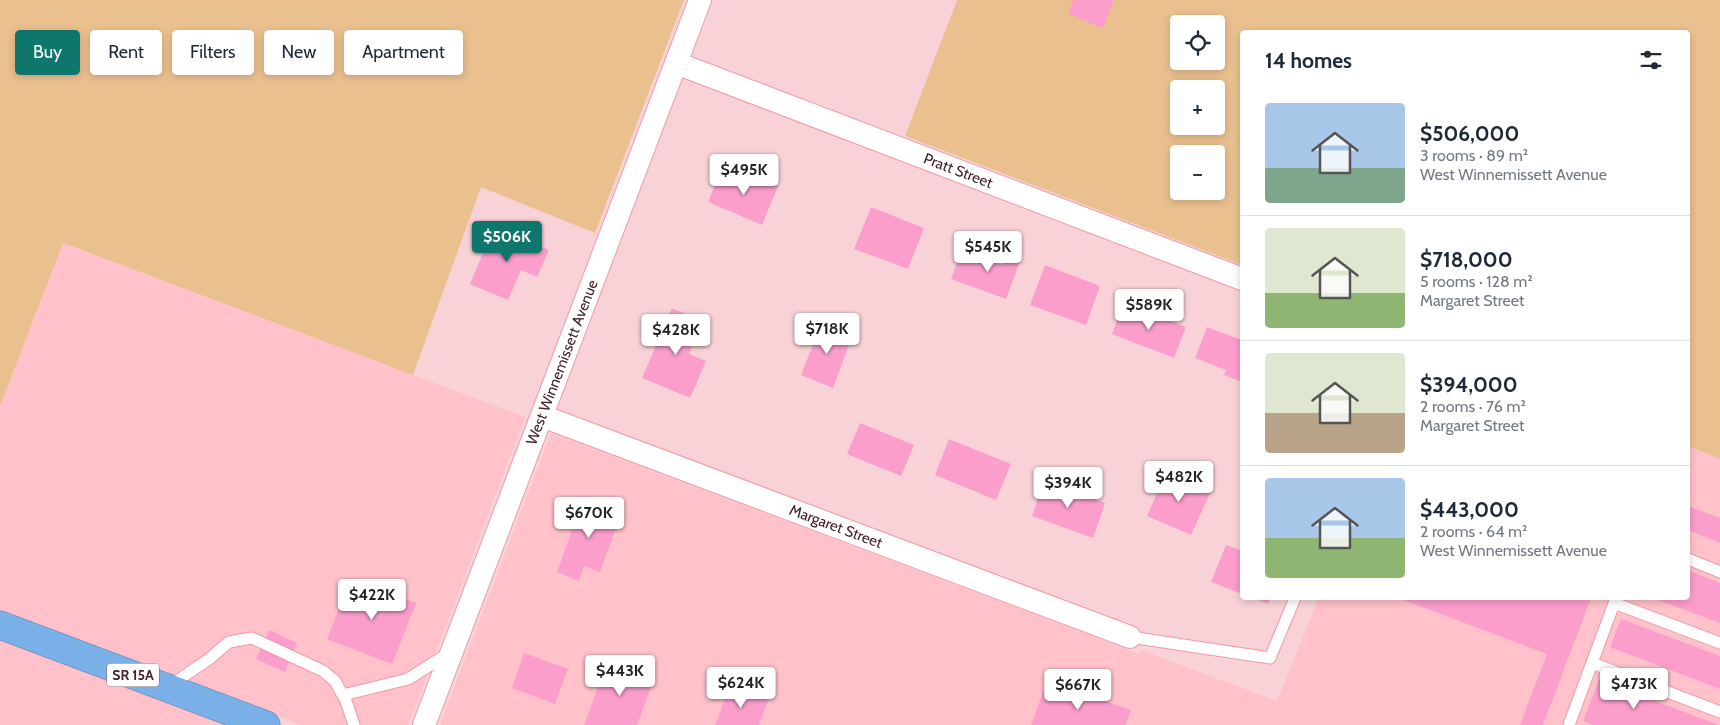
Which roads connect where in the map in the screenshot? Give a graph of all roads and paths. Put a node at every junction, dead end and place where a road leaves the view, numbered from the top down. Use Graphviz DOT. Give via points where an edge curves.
graph roads {
  1 [pos="700,0"];
  2 [pos="676,63"];
  3 [pos="1240,278"];
  4 [pos="542,416"];
  5 [pos="1690,560"];
  6 [pos="1720,572"];
  7 [pos="1294,600"];
  8 [pos="1615,600"];
  9 [pos="0,625"];
  10 [pos="1130,637"];
  11 [pos="1720,643"];
  12 [pos="453,650"];
  13 [pos="1592,662"];
  14 [pos="167,688"];
  15 [pos="343,695"];
  16 [pos="1720,712"];
  17 [pos="266,725"];
  18 [pos="354,725"];
  19 [pos="424,725"];
  20 [pos="1569,725"];
  1 -- 2 [label="street, West Winnemissett Avenue"];
  2 -- 3 [label="street, Pratt Street"];
  2 -- 4 [label="street, West Winnemissett Avenue"];
  4 -- 10 [label="street, Margaret Street"];
  4 -- 12 [label="street, West Winnemissett Avenue"];
  5 -- 6 [label="lane"];
  7 -- 10 [label="lane" via="1270,658"];
  8 -- 11 [label="lane"];
  8 -- 13 [label="lane"];
  9 -- 14 [label="highway, SR 15A"];
  12 -- 15 [label="lane" via="408,679"];
  12 -- 19 [label="street, West Winnemissett Avenue"];
  13 -- 16 [label="lane"];
  13 -- 20 [label="lane"];
  14 -- 15 [label="lane" via="229,642 252,638 323,672 335,681"];
  14 -- 17 [label="highway, SR 15A"];
  15 -- 18 [label="lane"];
}
